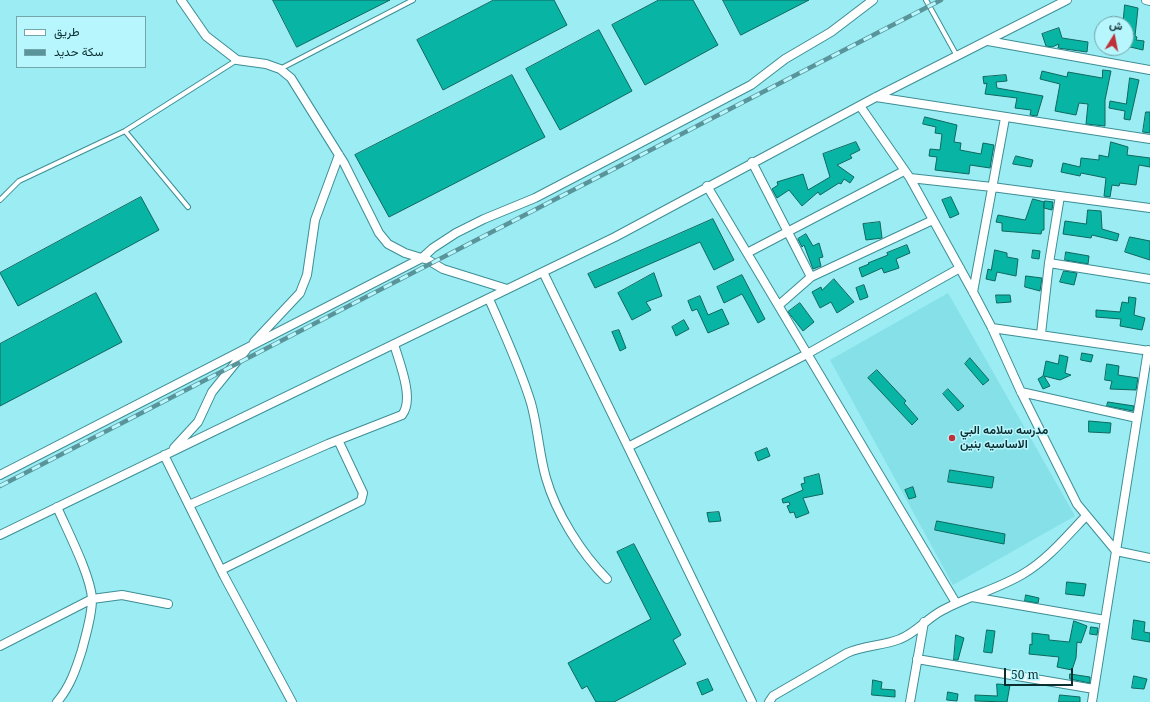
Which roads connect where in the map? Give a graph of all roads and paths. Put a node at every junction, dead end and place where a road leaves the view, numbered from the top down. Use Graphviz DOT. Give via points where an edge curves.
graph roads {
  1 [pos="181,0"];
  2 [pos="413,0"];
  3 [pos="873,0"];
  4 [pos="926,0"];
  5 [pos="1067,0"];
  6 [pos="1146,0"];
  7 [pos="1150,1"];
  8 [pos="988,41"];
  9 [pos="957,57"];
  10 [pos="237,60"];
  11 [pos="280,69"];
  12 [pos="1150,70"];
  13 [pos="876,97"];
  14 [pos="860,106"];
  15 [pos="1005,118"];
  16 [pos="125,131"];
  17 [pos="1150,139"];
  18 [pos="339,155"];
  19 [pos="752,162"];
  20 [pos="904,171"];
  21 [pos="910,178"];
  22 [pos="707,186"];
  23 [pos="992,186"];
  24 [pos="1060,196"];
  25 [pos="0,200"];
  26 [pos="188,207"];
  27 [pos="1150,208"];
  28 [pos="933,220"];
  29 [pos="788,231"];
  30 [pos="747,253"];
  31 [pos="422,258"];
  32 [pos="1048,263"];
  33 [pos="960,268"];
  34 [pos="543,272"];
  35 [pos="811,277"];
  36 [pos="1150,279"];
  37 [pos="508,290"];
  38 [pos="973,292"];
  39 [pos="489,299"];
  40 [pos="779,306"];
  41 [pos="992,328"];
  42 [pos="1041,334"];
  43 [pos="394,344"];
  44 [pos="249,347"];
  45 [pos="1149,351"];
  46 [pos="807,354"];
  47 [pos="1021,392"];
  48 [pos="1137,418"];
  49 [pos="338,440"];
  50 [pos="628,447"];
  51 [pos="167,453"];
  52 [pos="0,476"];
  53 [pos="189,505"];
  54 [pos="57,507"];
  55 [pos="1086,516"];
  56 [pos="0,535"];
  57 [pos="1116,551"];
  58 [pos="1150,558"];
  59 [pos="221,570"];
  60 [pos="607,579"];
  61 [pos="971,597"];
  62 [pos="92,599"];
  63 [pos="956,602"];
  64 [pos="168,604"];
  65 [pos="1105,620"];
  66 [pos="924,622"];
  67 [pos="0,646"];
  68 [pos="917,659"];
  69 [pos="1094,689"];
  70 [pos="57,702"];
  71 [pos="292,702"];
  72 [pos="752,702"];
  73 [pos="769,702"];
  74 [pos="910,702"];
  75 [pos="1092,702"];
  1 -- 10 [label="street" via="200,28 214,43"];
  2 -- 11 [label="lane"];
  3 -- 31 [label="street" via="831,32 785,59 750,85 535,198 456,233"];
  4 -- 9 [label="lane"];
  5 -- 8 [label="street"];
  6 -- 7 [label="street"];
  8 -- 9 [label="street"];
  8 -- 12 [label="street"];
  9 -- 13 [label="street"];
  10 -- 11 [label="street" via="266,64"];
  10 -- 16 [label="lane"];
  11 -- 18 [label="street" via="291,78"];
  13 -- 14 [label="street"];
  13 -- 15 [label="street"];
  14 -- 19 [label="street"];
  14 -- 20 [label="street"];
  15 -- 17 [label="street"];
  15 -- 23 [label="street"];
  16 -- 25 [label="lane" via="19,181"];
  16 -- 26 [label="lane"];
  18 -- 31 [label="street" via="379,233 396,249"];
  18 -- 44 [label="street" via="315,220 307,275 300,293"];
  19 -- 22 [label="street"];
  19 -- 29 [label="street"];
  20 -- 21 [label="street"];
  20 -- 29 [label="street"];
  21 -- 23 [label="street"];
  21 -- 28 [label="street"];
  22 -- 30 [label="street"];
  22 -- 34 [label="street"];
  23 -- 24 [label="street"];
  23 -- 38 [label="street"];
  24 -- 27 [label="street"];
  24 -- 32 [label="street"];
  28 -- 33 [label="street"];
  28 -- 35 [label="street"];
  29 -- 30 [label="street"];
  29 -- 35 [label="street"];
  30 -- 40 [label="street"];
  31 -- 37 [label="street" via="456,274"];
  31 -- 44 [label="street"];
  32 -- 36 [label="street"];
  32 -- 42 [label="street"];
  33 -- 38 [label="street"];
  33 -- 46 [label="street"];
  34 -- 37 [label="street"];
  34 -- 50 [label="street"];
  35 -- 40 [label="street"];
  37 -- 39 [label="street"];
  38 -- 41 [label="street"];
  39 -- 43 [label="street"];
  39 -- 60 [label="street" via="531,404 551,493 583,552"];
  40 -- 46 [label="street"];
  41 -- 42 [label="street"];
  41 -- 47 [label="street"];
  42 -- 45 [label="street"];
  43 -- 49 [label="street" via="408,400 407,409 397,418"];
  43 -- 51 [label="street"];
  44 -- 51 [label="street" via="212,392 198,422"];
  44 -- 52 [label="street"];
  45 -- 48 [label="street"];
  46 -- 50 [label="street"];
  46 -- 63 [label="street"];
  47 -- 48 [label="street"];
  47 -- 55 [label="street" via="1077,504"];
  48 -- 57 [label="street"];
  49 -- 53 [label="street"];
  49 -- 59 [label="street" via="363,493 361,501"];
  50 -- 72 [label="street"];
  51 -- 53 [label="street"];
  51 -- 54 [label="street"];
  53 -- 59 [label="street"];
  54 -- 56 [label="street"];
  54 -- 62 [label="street" via="88,581"];
  55 -- 57 [label="street"];
  55 -- 61 [label="street" via="1025,573"];
  57 -- 58 [label="street"];
  57 -- 65 [label="street"];
  59 -- 71 [label="street"];
  61 -- 63 [label="street"];
  61 -- 65 [label="street"];
  62 -- 64 [label="street" via="122,596"];
  62 -- 67 [label="street"];
  62 -- 70 [label="street" via="78,663 70,683"];
  63 -- 66 [label="street"];
  65 -- 69 [label="street"];
  66 -- 68 [label="street"];
  66 -- 73 [label="street" via="900,639 847,653 773,696"];
  68 -- 69 [label="street"];
  68 -- 74 [label="street"];
  69 -- 75 [label="street"];
}
